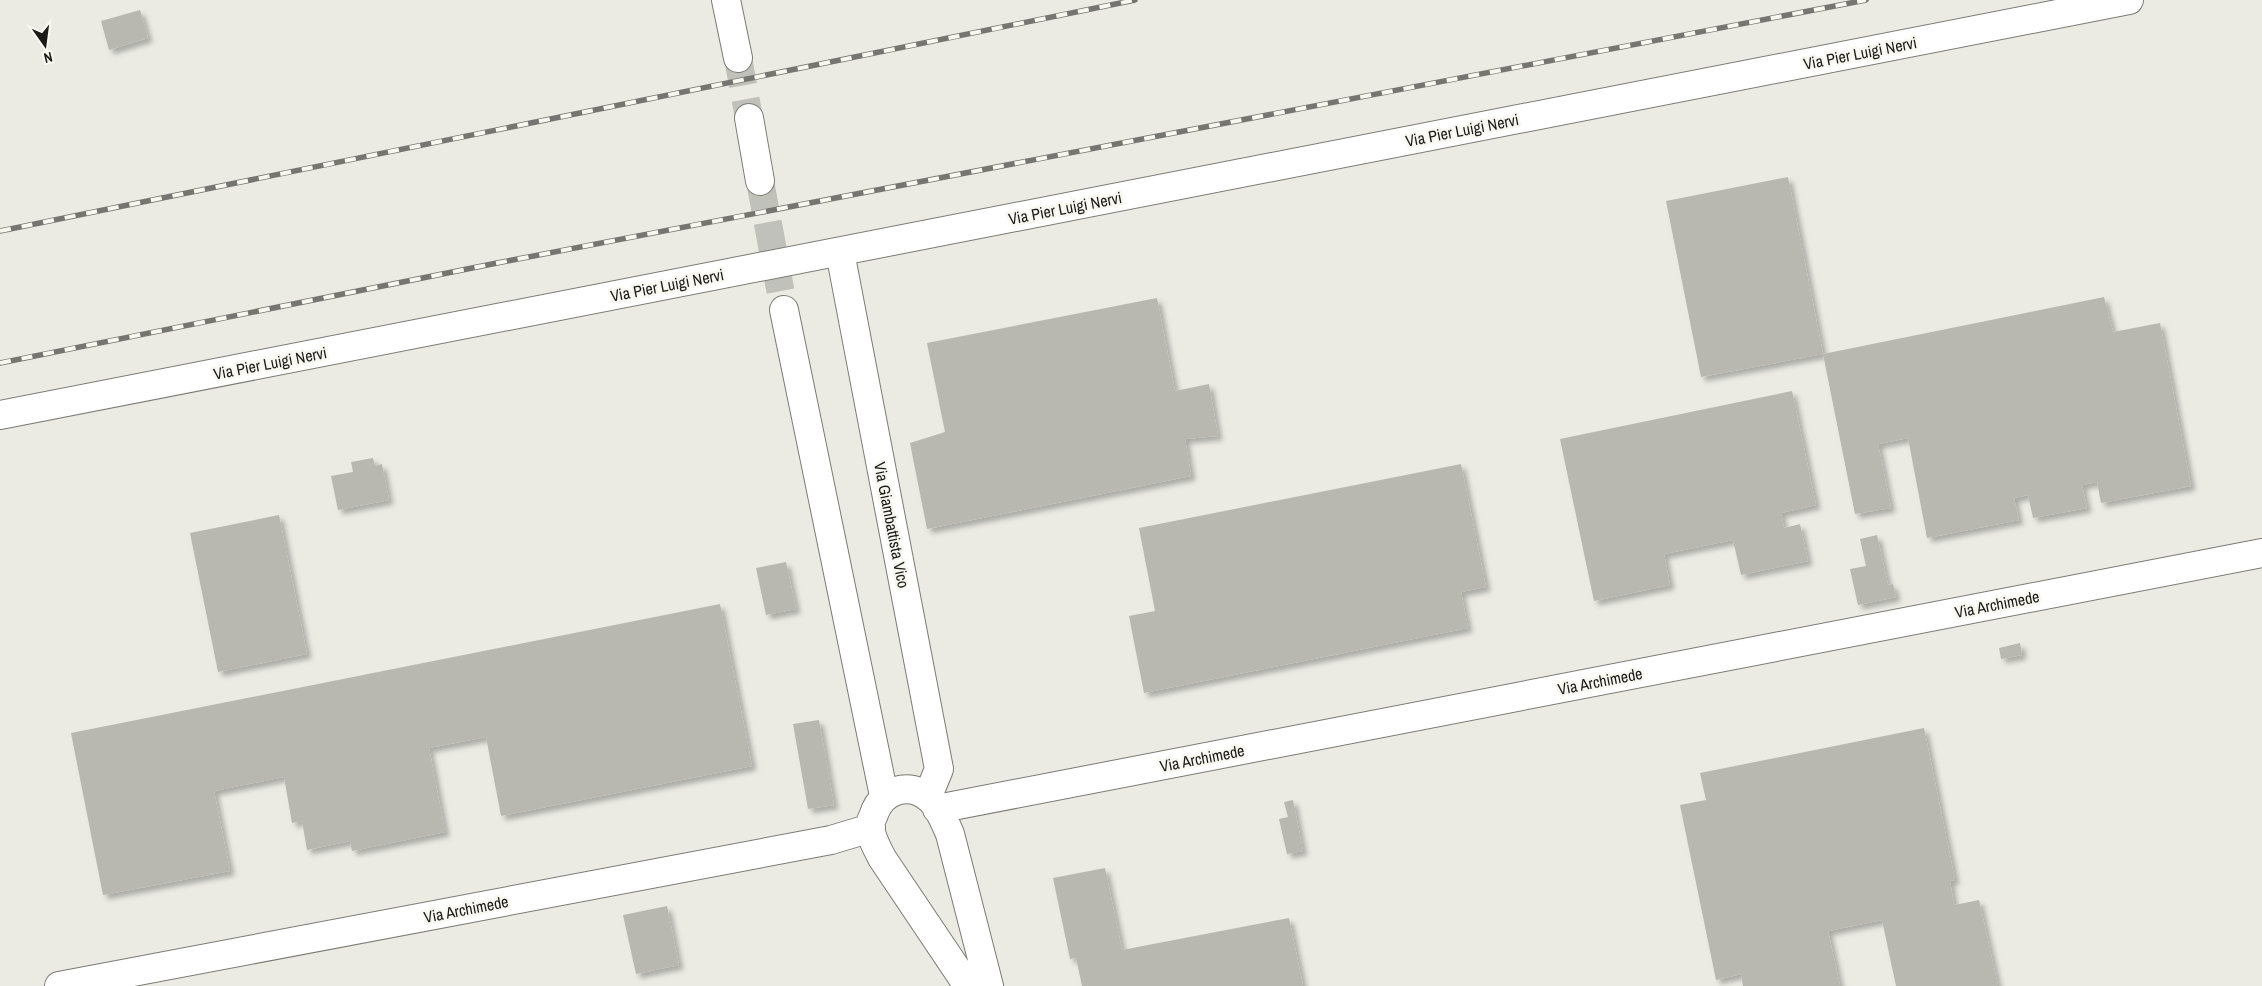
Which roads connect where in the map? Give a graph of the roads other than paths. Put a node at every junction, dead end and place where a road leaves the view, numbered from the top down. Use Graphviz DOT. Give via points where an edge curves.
graph roads {
  1 [pos="726,0"];
  2 [pos="2129,0"];
  3 [pos="738,58"];
  4 [pos="749,118"];
  5 [pos="760,181"];
  6 [pos="840,252"];
  7 [pos="784,310"];
  8 [pos="0,416"];
  9 [pos="2262,553"];
  10 [pos="884,796"];
  11 [pos="932,803"];
  12 [pos="871,828"];
  13 [pos="59,986"];
  14 [pos="968,986"];
  15 [pos="988,986"];
  1 -- 3 [label="street"];
  2 -- 6 [label="street, Via Pier Luigi Nervi"];
  4 -- 5 [label="street"];
  6 -- 8 [label="street, Via Pier Luigi Nervi"];
  6 -- 11 [label="street, Via Giambattista Vico" via="939,769"];
  7 -- 10 [label="street"];
  9 -- 11 [label="street, Via Archimede"];
  10 -- 11 [label="street" via="906,788 917,791"];
  10 -- 12 [label="street" via="877,806"];
  11 -- 15 [label="street" via="950,834"];
  12 -- 13 [label="street, Via Archimede" via="831,840"];
  12 -- 14 [label="street" via="882,858"];
}
